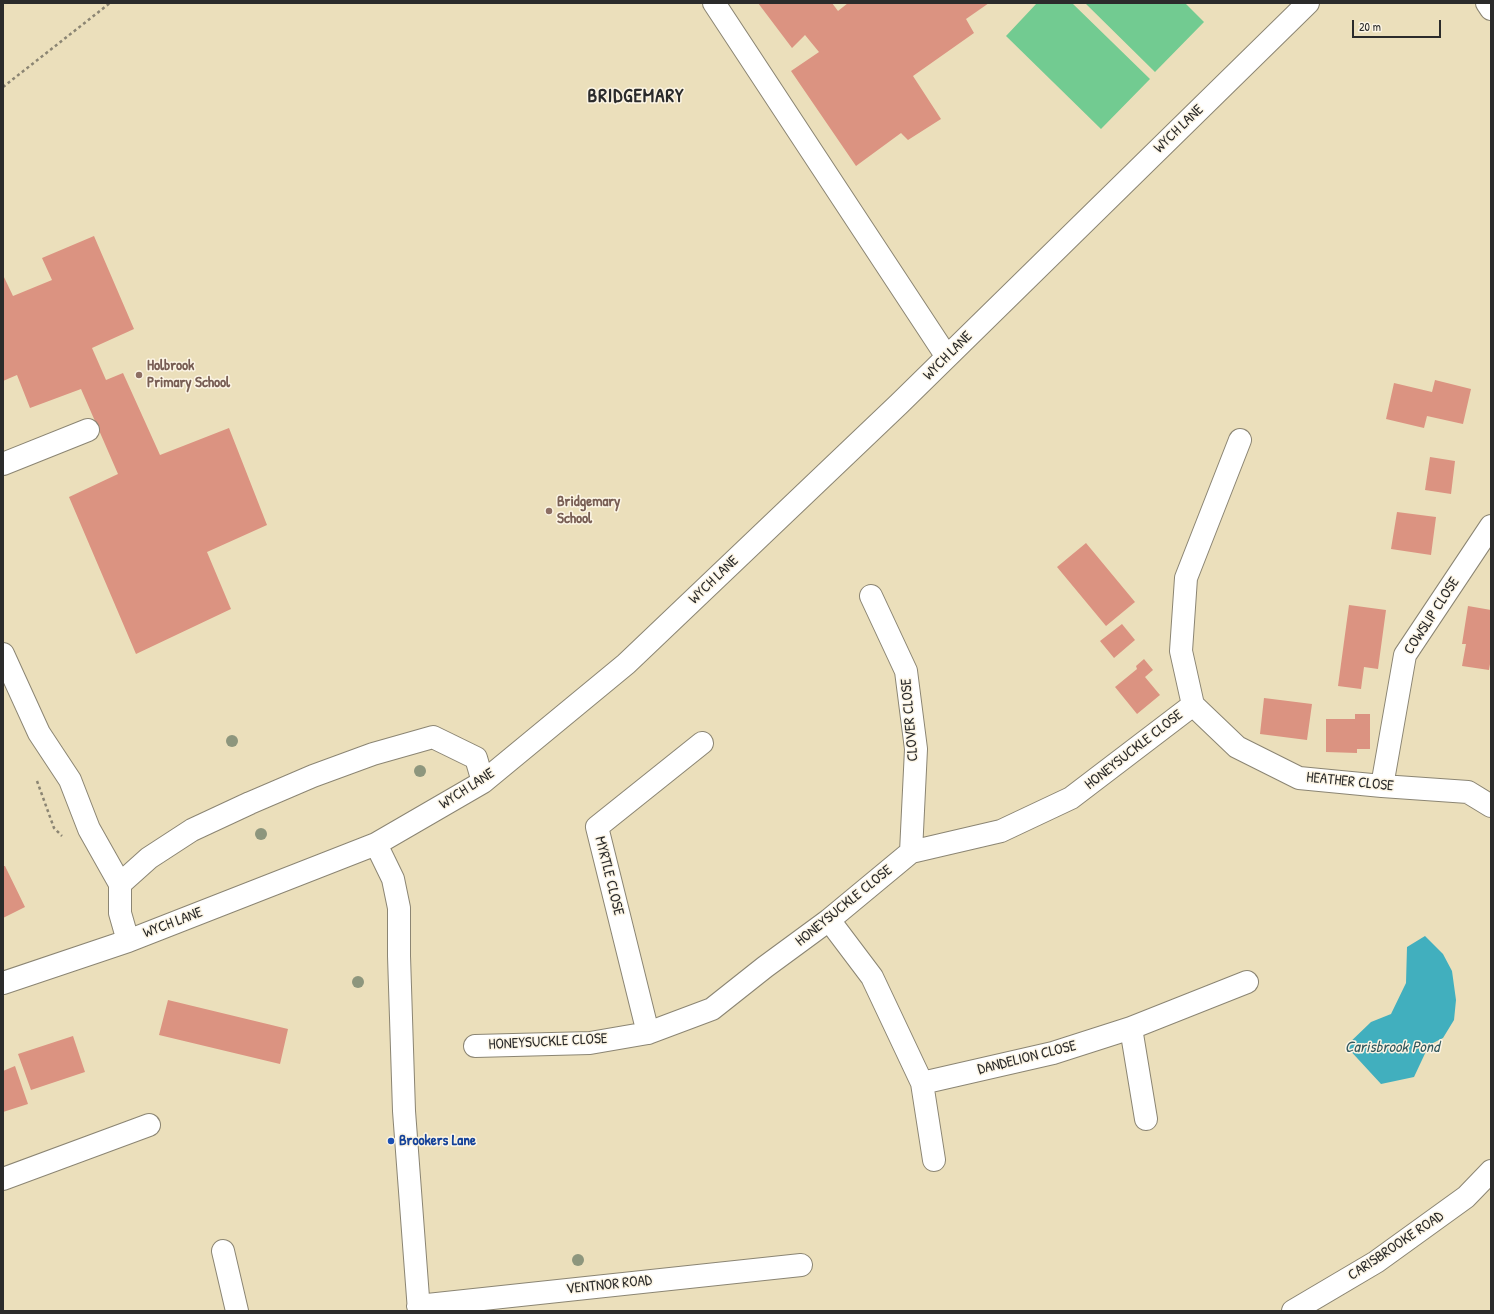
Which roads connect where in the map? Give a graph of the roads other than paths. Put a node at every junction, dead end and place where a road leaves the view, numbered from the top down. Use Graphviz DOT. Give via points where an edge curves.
graph roads {
  1 [pos="714,3"];
  2 [pos="1308,3"];
  3 [pos="1487,3"];
  4 [pos="1491,9"];
  5 [pos="947,356"];
  6 [pos="88,430"];
  7 [pos="1240,440"];
  8 [pos="3,464"];
  9 [pos="1491,526"];
  10 [pos="872,596"];
  11 [pos="3,654"];
  12 [pos="1193,705"];
  13 [pos="702,743"];
  14 [pos="483,782"];
  15 [pos="1382,786"];
  16 [pos="1491,806"];
  17 [pos="376,844"];
  18 [pos="911,852"];
  19 [pos="120,884"];
  20 [pos="829,920"];
  21 [pos="128,941"];
  22 [pos="3,982"];
  23 [pos="1247,982"];
  24 [pos="1131,1028"];
  25 [pos="648,1033"];
  26 [pos="475,1046"];
  27 [pos="922,1083"];
  28 [pos="1146,1119"];
  29 [pos="149,1125"];
  30 [pos="934,1160"];
  31 [pos="1491,1170"];
  32 [pos="3,1179"];
  33 [pos="223,1251"];
  34 [pos="801,1265"];
  35 [pos="418,1308"];
  36 [pos="237,1311"];
  37 [pos="1293,1311"];
  1 -- 5 [label="street"];
  2 -- 5 [label="street, WYCH LANE"];
  3 -- 4 [label="street"];
  5 -- 14 [label="street, WYCH LANE" via="626,664"];
  6 -- 8 [label="street"];
  7 -- 12 [label="street" via="1186,578 1181,651"];
  9 -- 15 [label="street, COWSLIP CLOSE" via="1405,655"];
  10 -- 18 [label="street, CLOVER CLOSE" via="906,671 916,749"];
  11 -- 19 [label="street" via="39,732 70,780 89,829"];
  12 -- 15 [label="street, HEATHER CLOSE" via="1237,747 1299,778"];
  12 -- 18 [label="street, HONEYSUCKLE CLOSE" via="1071,798 1001,831"];
  13 -- 25 [label="street, MYRTLE CLOSE" via="597,827"];
  14 -- 17 [label="street, WYCH LANE"];
  14 -- 19 [label="street" via="476,758 433,737 373,754 313,776 192,830 149,858"];
  15 -- 16 [label="street, HEATHER CLOSE" via="1468,792"];
  17 -- 21 [label="street, WYCH LANE"];
  17 -- 35 [label="street" via="393,879 399,908 404,1111"];
  18 -- 20 [label="street, HONEYSUCKLE CLOSE"];
  19 -- 21 [label="street" via="120,913"];
  20 -- 25 [label="street, HONEYSUCKLE CLOSE" via="712,1009"];
  20 -- 27 [label="street" via="872,977"];
  21 -- 22 [label="street, WYCH LANE"];
  23 -- 24 [label="street, DANDELION CLOSE"];
  24 -- 27 [label="street, DANDELION CLOSE" via="1053,1053"];
  24 -- 28 [label="street"];
  25 -- 26 [label="street, HONEYSUCKLE CLOSE" via="590,1043"];
  27 -- 30 [label="street"];
  29 -- 32 [label="street"];
  31 -- 37 [label="street, CARISBROOKE ROAD" via="1466,1197 1376,1262"];
  33 -- 36 [label="street"];
  34 -- 35 [label="street, VENTNOR ROAD"];
}
